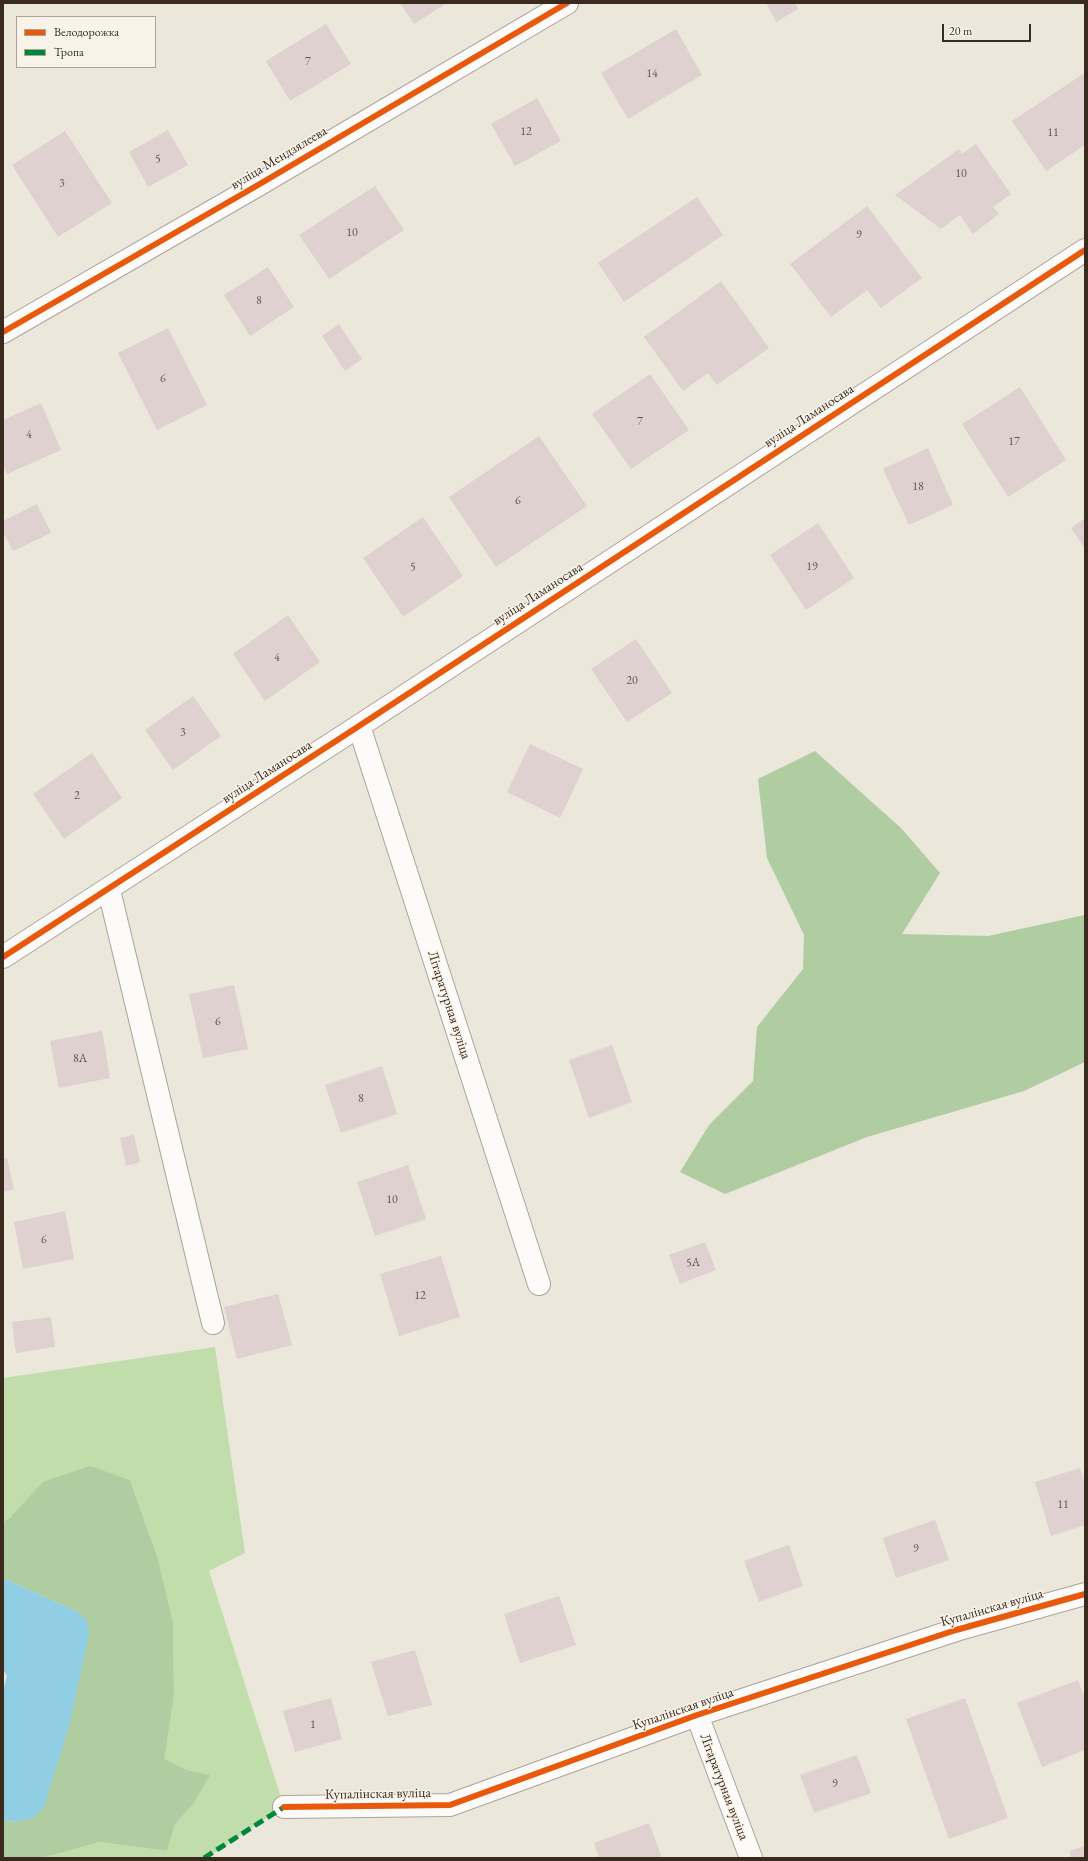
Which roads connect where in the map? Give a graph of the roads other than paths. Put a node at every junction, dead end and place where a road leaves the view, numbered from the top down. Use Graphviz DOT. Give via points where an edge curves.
graph roads {
  1 [pos="567,3"];
  2 [pos="1085,250"];
  3 [pos="3,332"];
  4 [pos="359,726"];
  5 [pos="109,890"];
  6 [pos="3,957"];
  7 [pos="538,1284"];
  8 [pos="213,1323"];
  9 [pos="1085,1594"];
  10 [pos="697,1715"];
  11 [pos="284,1807"];
  12 [pos="751,1858"];
  1 -- 3 [label="street, вуліца Мендзялеева"];
  2 -- 4 [label="street, вуліца Ламаносава"];
  4 -- 5 [label="street, вуліца Ламаносава"];
  4 -- 7 [label="street, Літаратурная вуліца"];
  5 -- 6 [label="street, вуліца Ламаносава"];
  5 -- 8 [label="street"];
  9 -- 10 [label="street, Купалінская вуліца" via="956,1630"];
  10 -- 11 [label="street, Купалінская вуліца" via="450,1805"];
  10 -- 12 [label="street, Літаратурная вуліца"];
}
